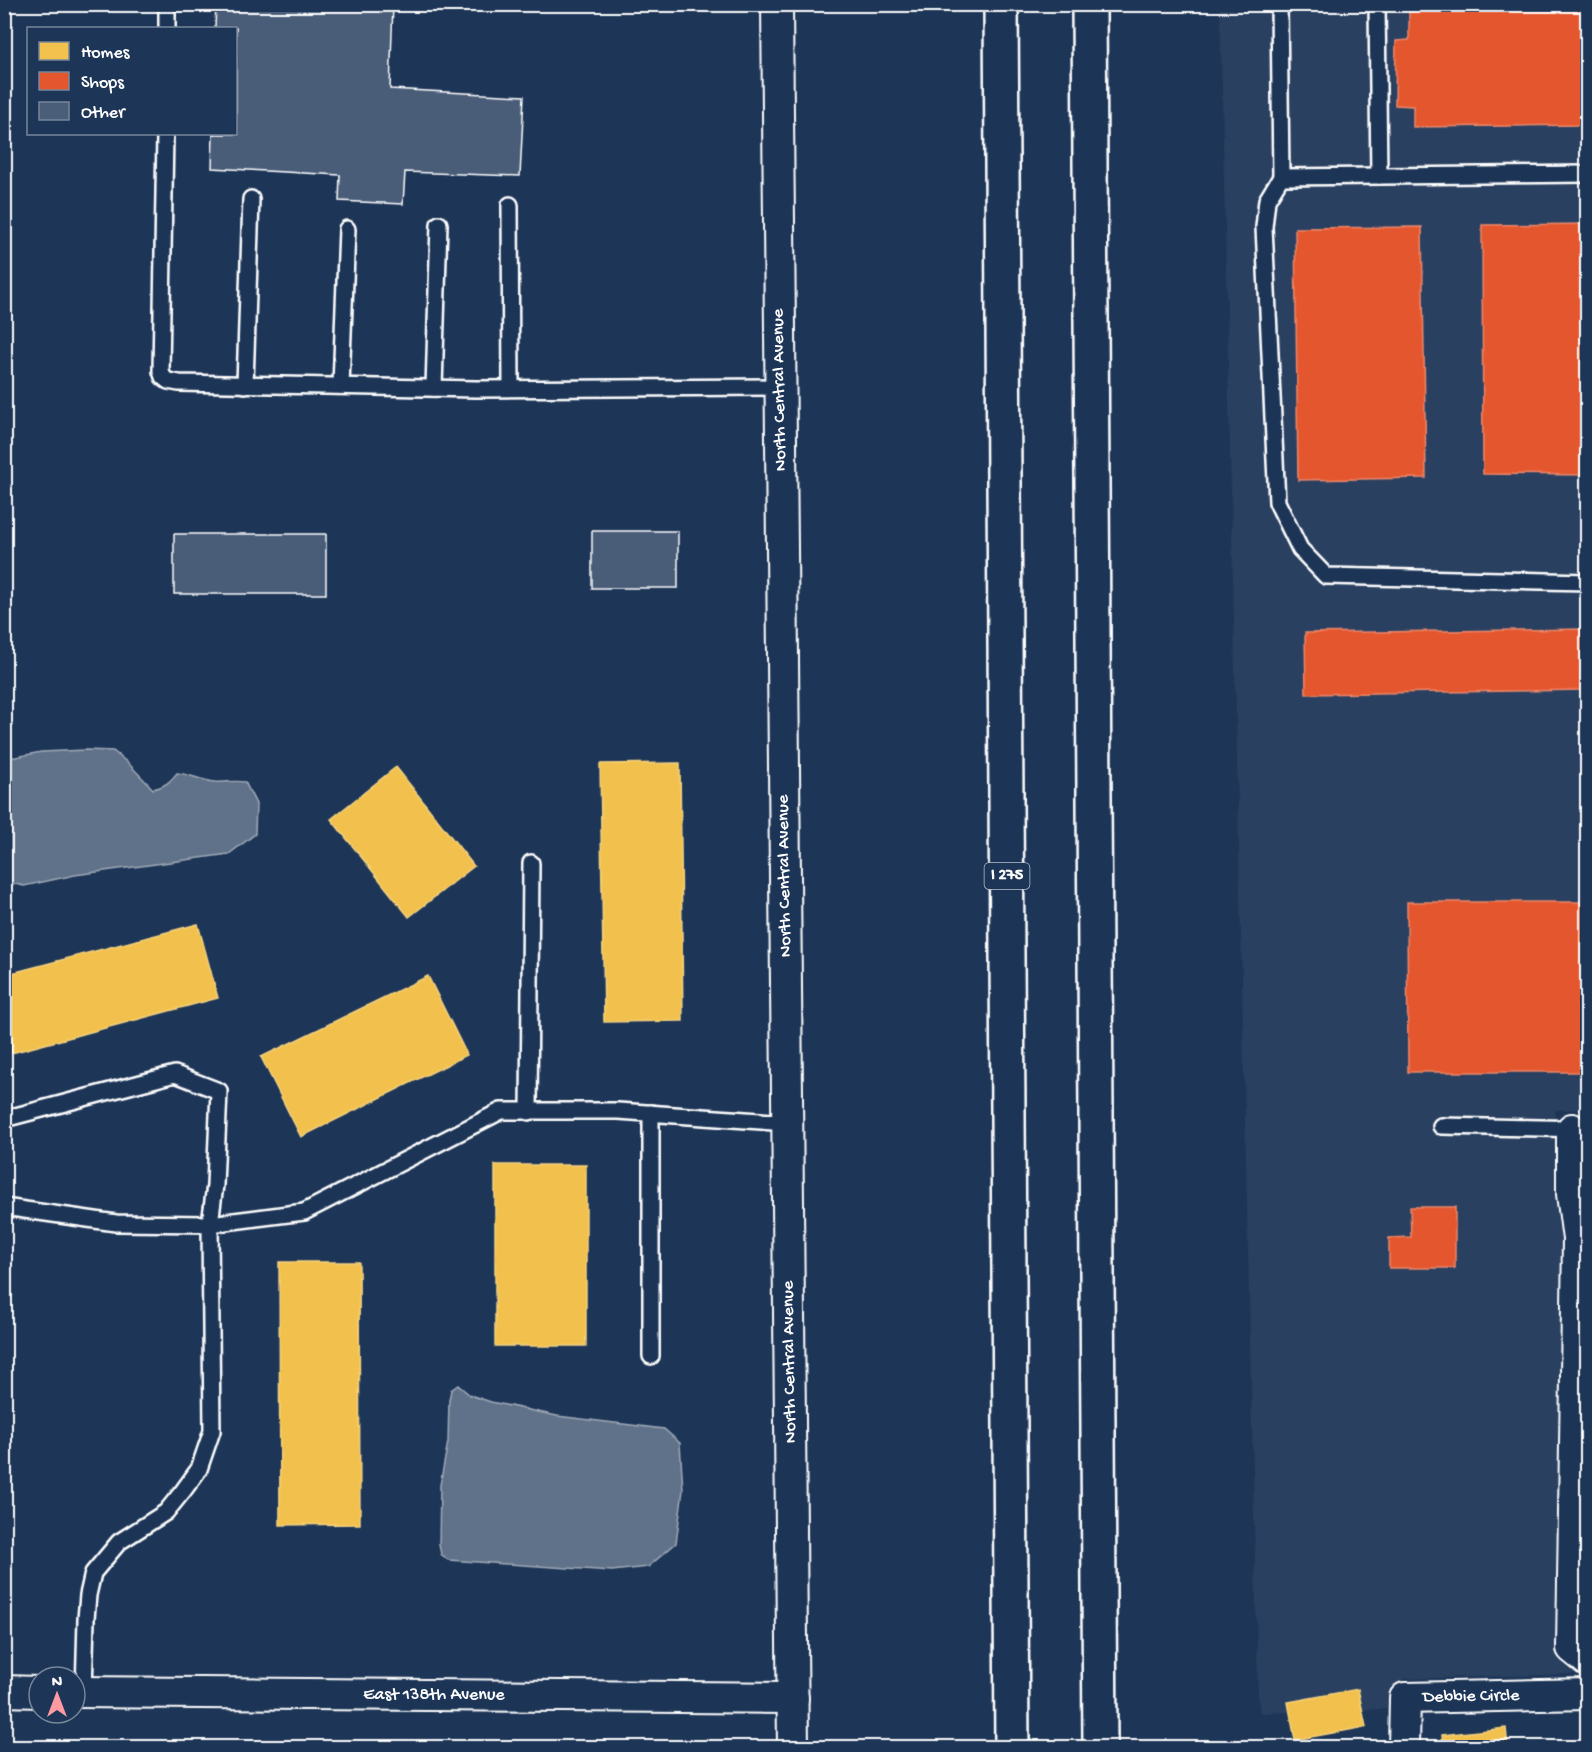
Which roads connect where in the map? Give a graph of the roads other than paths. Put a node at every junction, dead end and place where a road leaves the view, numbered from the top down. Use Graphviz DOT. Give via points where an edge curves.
graph roads {
  1 [pos="167,4"];
  2 [pos="777,4"];
  3 [pos="1001,4"];
  4 [pos="1089,4"];
  5 [pos="1279,4"];
  6 [pos="1377,4"];
  7 [pos="166,27"];
  8 [pos="165,135"];
  9 [pos="1587,174"];
  10 [pos="1379,176"];
  11 [pos="1281,177"];
  12 [pos="251,199"];
  13 [pos="510,205"];
  14 [pos="439,224"];
  15 [pos="346,229"];
  16 [pos="245,384"];
  17 [pos="341,386"];
  18 [pos="780,387"];
  19 [pos="434,388"];
  20 [pos="511,388"];
  21 [pos="1587,582"];
  22 [pos="531,863"];
  23 [pos="529,1112"];
  24 [pos="651,1113"];
  25 [pos="4,1119"];
  26 [pos="788,1123"];
  27 [pos="1441,1126"];
  28 [pos="1580,1129"];
  29 [pos="4,1207"];
  30 [pos="210,1224"];
  31 [pos="1582,1308"];
  32 [pos="651,1356"];
  33 [pos="1581,1541"];
  34 [pos="1587,1661"];
  35 [pos="82,1665"];
  36 [pos="4,1691"];
  37 [pos="27,1692"];
  38 [pos="87,1692"];
  39 [pos="1587,1694"];
  40 [pos="794,1698"];
  41 [pos="793,1748"];
  42 [pos="1012,1748"];
  43 [pos="1100,1748"];
  44 [pos="1404,1748"];
  1 -- 7 [label="lane"];
  2 -- 18 [label="street, North Central Avenue"];
  3 -- 42 [label="highway, I 275"];
  4 -- 43 [label="highway"];
  5 -- 11 [label="lane"];
  6 -- 10 [label="lane"];
  8 -- 16 [label="lane" via="160,371 168,381 179,383"];
  9 -- 10 [label="lane"];
  10 -- 11 [label="lane"];
  11 -- 21 [label="lane" via="1267,200 1264,226 1277,502 1300,549 1326,576"];
  12 -- 16 [label="lane"];
  13 -- 20 [label="lane"];
  14 -- 19 [label="lane"];
  15 -- 17 [label="lane"];
  16 -- 17 [label="lane"];
  17 -- 19 [label="lane"];
  18 -- 20 [label="lane"];
  18 -- 26 [label="street, North Central Avenue"];
  19 -- 20 [label="lane"];
  22 -- 23 [label="lane"];
  23 -- 24 [label="lane"];
  23 -- 30 [label="lane" via="501,1112 304,1212"];
  24 -- 26 [label="lane"];
  24 -- 32 [label="lane"];
  25 -- 30 [label="lane" via="175,1074 219,1091"];
  26 -- 40 [label="street, North Central Avenue"];
  27 -- 28 [label="lane"];
  28 -- 31 [label="street" via="1572,1194"];
  29 -- 30 [label="lane" via="116,1223"];
  30 -- 35 [label="lane" via="212,1431 199,1468 166,1512 119,1542 93,1573"];
  31 -- 33 [label="street"];
  33 -- 34 [label="street" via="1572,1648"];
  36 -- 37 [label="street"];
  38 -- 40 [label="street, East 138th Avenue"];
  39 -- 44 [label="street, Debbie Circle" via="1405,1698"];
  40 -- 41 [label="street, North Central Avenue"];
}
